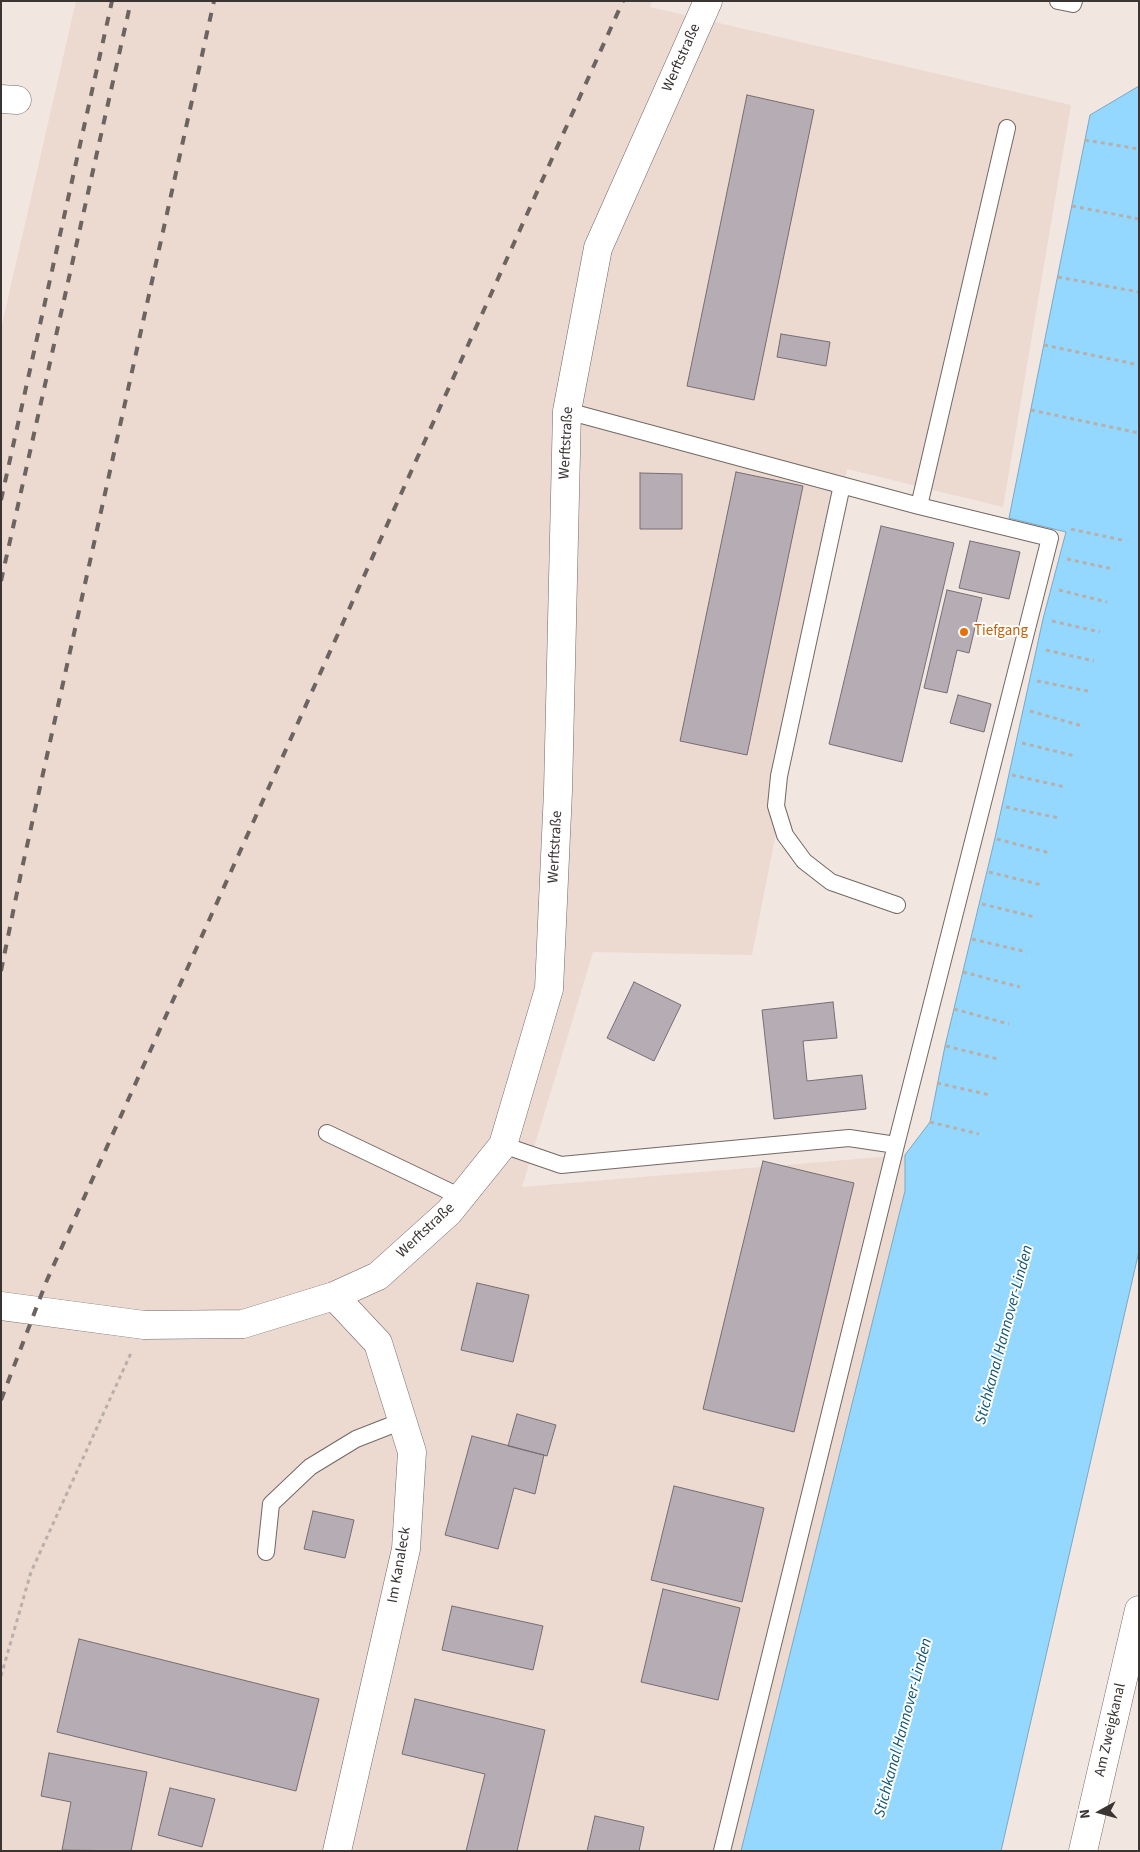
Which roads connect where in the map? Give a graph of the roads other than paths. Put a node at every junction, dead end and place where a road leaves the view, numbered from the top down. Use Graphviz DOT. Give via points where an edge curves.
graph roads {
  1 [pos="708,1"];
  2 [pos="1058,1"];
  3 [pos="1074,1"];
  4 [pos="1007,128"];
  5 [pos="567,411"];
  6 [pos="842,485"];
  7 [pos="919,506"];
  8 [pos="897,905"];
  9 [pos="327,1133"];
  10 [pos="503,1145"];
  11 [pos="896,1145"];
  12 [pos="462,1197"];
  13 [pos="334,1296"];
  14 [pos="1,1306"];
  15 [pos="402,1420"];
  16 [pos="266,1552"];
  17 [pos="1139,1610"];
  18 [pos="337,1851"];
  19 [pos="722,1851"];
  20 [pos="1083,1851"];
  1 -- 5 [label="street, Werftstraße" via="598,248"];
  2 -- 3 [label="lane" via="1073,4"];
  4 -- 7 [label="lane"];
  5 -- 6 [label="lane"];
  5 -- 10 [label="street, Werftstraße" via="558,791 549,989"];
  6 -- 7 [label="lane"];
  6 -- 8 [label="lane" via="776,806 785,835 804,861 831,882"];
  7 -- 11 [label="lane" via="1050,538"];
  9 -- 12 [label="lane"];
  10 -- 11 [label="lane" via="561,1165 849,1138"];
  10 -- 12 [label="street, Werftstraße"];
  11 -- 19 [label="lane"];
  12 -- 13 [label="street, Werftstraße" via="450,1212 378,1276"];
  13 -- 14 [label="street, Werftstraße" via="243,1324 144,1325"];
  13 -- 15 [label="street, Im Kanaleck" via="378,1344"];
  15 -- 16 [label="lane" via="356,1439 310,1467 271,1504"];
  15 -- 18 [label="street, Im Kanaleck" via="412,1452 406,1549"];
  17 -- 20 [label="street, Am Zweigkanal"];
}
